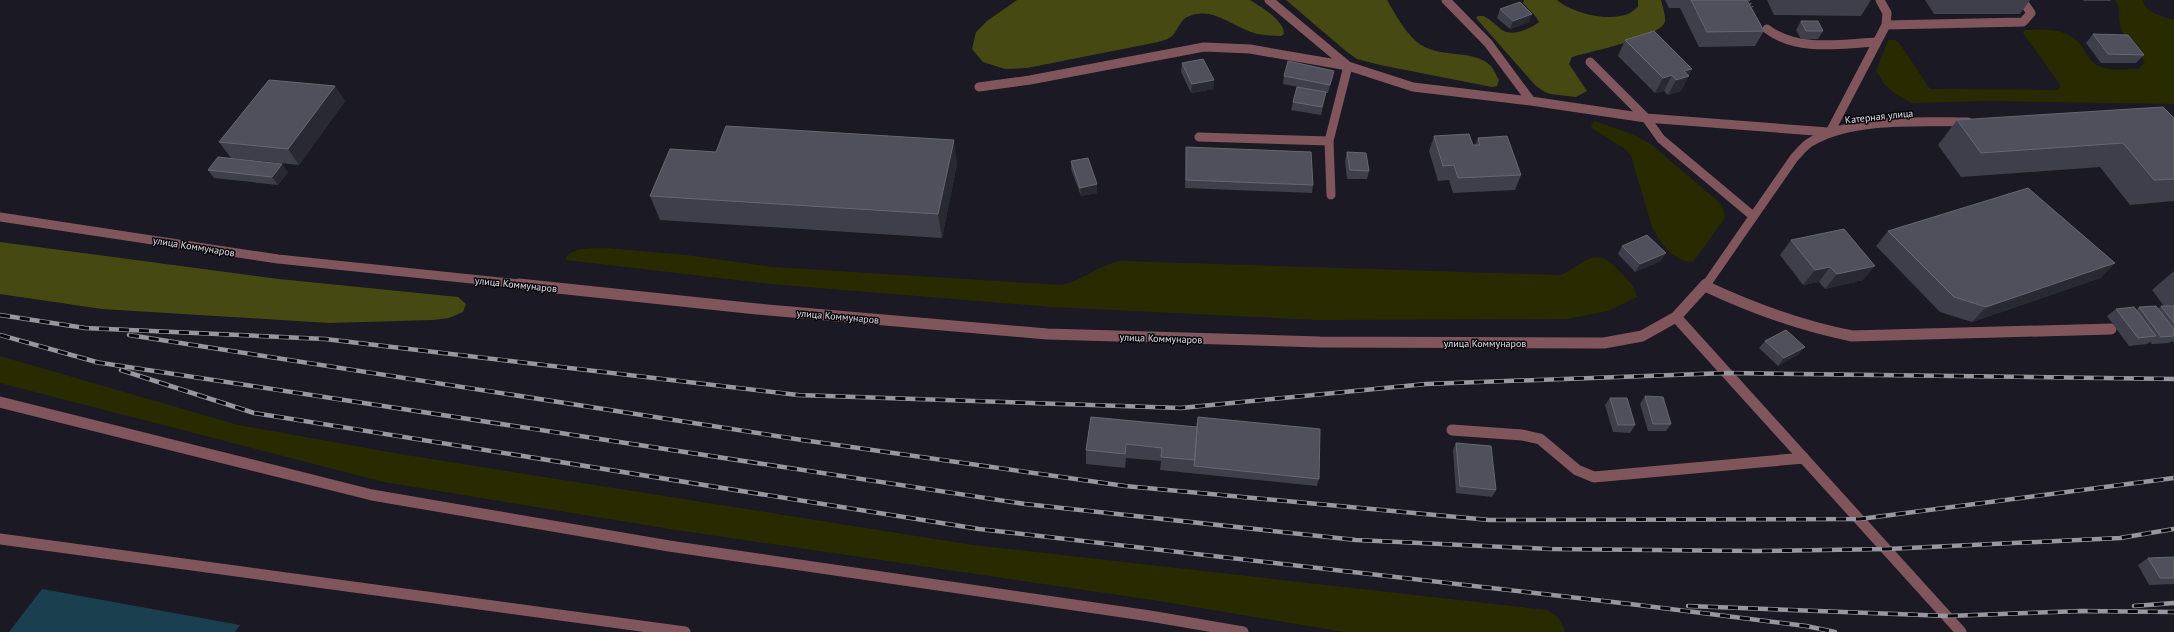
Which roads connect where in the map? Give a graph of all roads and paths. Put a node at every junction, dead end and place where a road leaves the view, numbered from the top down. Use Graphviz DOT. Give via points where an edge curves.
graph roads {
  1 [pos="1269,0"];
  2 [pos="1446,0"];
  3 [pos="1880,0"];
  4 [pos="2022,0"];
  5 [pos="1886,25"];
  6 [pos="1767,29"];
  7 [pos="1876,42"];
  8 [pos="1590,62"];
  9 [pos="1348,66"];
  10 [pos="979,87"];
  11 [pos="1531,101"];
  12 [pos="1646,118"];
  13 [pos="1976,121"];
  14 [pos="1830,132"];
  15 [pos="1199,137"];
  16 [pos="1329,141"];
  17 [pos="1331,195"];
  18 [pos="1753,216"];
  19 [pos="0,217"];
  20 [pos="1705,286"];
  21 [pos="1676,317"];
  22 [pos="2111,330"];
  23 [pos="0,402"];
  24 [pos="1452,430"];
  25 [pos="1804,458"];
  26 [pos="0,539"];
  27 [pos="685,632"];
  28 [pos="1243,632"];
  29 [pos="1962,632"];
  1 -- 9 [label="street"];
  2 -- 11 [label="street" via="1488,43"];
  3 -- 5 [label="street" via="1887,13"];
  4 -- 5 [label="street" via="2031,13 2023,22"];
  5 -- 7 [label="street"];
  6 -- 7 [label="street" via="1784,40 1801,43"];
  7 -- 14 [label="street"];
  8 -- 12 [label="street"];
  9 -- 10 [label="street" via="1250,49 1204,46 1030,80"];
  9 -- 11 [label="street" via="1413,86"];
  9 -- 16 [label="street"];
  11 -- 12 [label="street"];
  12 -- 14 [label="street"];
  12 -- 18 [label="street" via="1661,139"];
  13 -- 14 [label="street, Катерная улица" via="1871,126"];
  14 -- 18 [label="street, Катерная улица" via="1809,142 1794,158"];
  15 -- 16 [label="street"];
  16 -- 17 [label="street"];
  18 -- 20 [label="street, Катерная улица"];
  19 -- 21 [label="street, улица Коммунаров" via="278,259 757,309 1047,334 1320,342 1604,343 1642,336"];
  20 -- 21 [label="street, Катерная улица"];
  20 -- 22 [label="street" via="1741,304 1852,336"];
  21 -- 25 [label="street"];
  23 -- 28 [label="street" via="372,495 669,546 1150,616"];
  24 -- 25 [label="street" via="1522,435 1540,439 1577,470 1594,477"];
  25 -- 29 [label="street"];
  26 -- 27 [label="street"];
}
